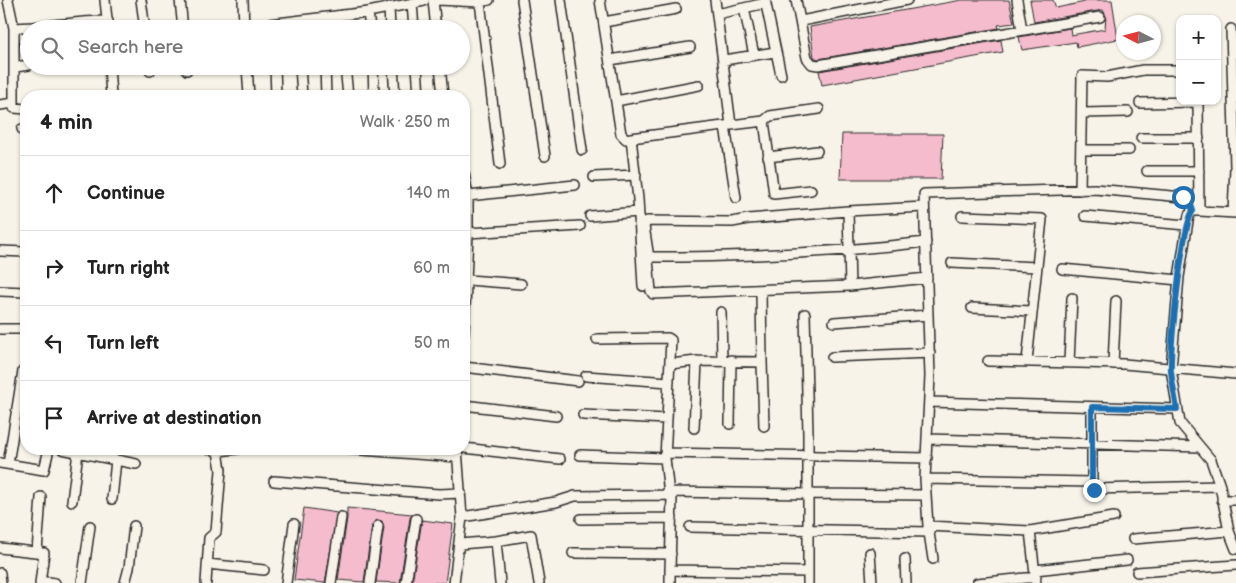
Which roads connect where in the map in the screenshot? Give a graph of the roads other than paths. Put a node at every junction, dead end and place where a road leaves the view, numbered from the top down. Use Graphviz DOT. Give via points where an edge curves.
graph roads {
  1 [pos="8,0"];
  2 [pos="106,0"];
  3 [pos="141,0"];
  4 [pos="180,0"];
  5 [pos="243,0"];
  6 [pos="247,0"];
  7 [pos="428,0"];
  8 [pos="438,0"];
  9 [pos="522,0"];
  10 [pos="561,0"];
  11 [pos="600,0"];
  12 [pos="715,0"];
  13 [pos="796,0"];
  14 [pos="907,0"];
  15 [pos="1017,0"];
  16 [pos="486,1"];
  17 [pos="766,1"];
  18 [pos="412,3"];
  19 [pos="389,8"];
  20 [pos="744,8"];
  21 [pos="676,9"];
  22 [pos="368,12"];
  23 [pos="717,14"];
  24 [pos="342,15"];
  25 [pos="1100,17"];
  26 [pos="321,18"];
  27 [pos="108,20"];
  28 [pos="143,20"];
  29 [pos="182,20"];
  30 [pos="244,20"];
  31 [pos="314,20"];
  32 [pos="342,20"];
  33 [pos="369,20"];
  34 [pos="390,20"];
  35 [pos="413,20"];
  36 [pos="434,20"];
  37 [pos="801,21"];
  38 [pos="604,22"];
  39 [pos="14,28"];
  40 [pos="20,28"];
  41 [pos="1230,29"];
  42 [pos="1022,30"];
  43 [pos="690,47"];
  44 [pos="775,52"];
  45 [pos="754,55"];
  46 [pos="610,60"];
  47 [pos="724,60"];
  48 [pos="20,66"];
  49 [pos="15,67"];
  50 [pos="1234,67"];
  51 [pos="1176,70"];
  52 [pos="110,75"];
  53 [pos="248,75"];
  54 [pos="275,75"];
  55 [pos="301,75"];
  56 [pos="325,75"];
  57 [pos="347,75"];
  58 [pos="373,75"];
  59 [pos="394,75"];
  60 [pos="418,75"];
  61 [pos="441,75"];
  62 [pos="780,75"];
  63 [pos="699,85"];
  64 [pos="111,90"];
  65 [pos="249,90"];
  66 [pos="276,90"];
  67 [pos="302,90"];
  68 [pos="326,90"];
  69 [pos="348,90"];
  70 [pos="374,90"];
  71 [pos="395,90"];
  72 [pos="419,90"];
  73 [pos="442,90"];
  74 [pos="616,101"];
  75 [pos="1176,102"];
  76 [pos="14,103"];
  77 [pos="1140,103"];
  78 [pos="0,105"];
  79 [pos="1198,105"];
  80 [pos="20,108"];
  81 [pos="820,109"];
  82 [pos="1128,112"];
  83 [pos="1082,113"];
  84 [pos="764,121"];
  85 [pos="728,126"];
  86 [pos="631,138"];
  87 [pos="1141,138"];
  88 [pos="1199,138"];
  89 [pos="582,150"];
  90 [pos="1081,150"];
  91 [pos="1129,150"];
  92 [pos="817,151"];
  93 [pos="545,156"];
  94 [pos="768,157"];
  95 [pos="500,164"];
  96 [pos="1148,171"];
  97 [pos="1199,171"];
  98 [pos="636,175"];
  99 [pos="594,177"];
  100 [pos="575,185"];
  101 [pos="811,190"];
  102 [pos="1080,190"];
  103 [pos="470,196"];
  104 [pos="736,198"];
  105 [pos="924,207"];
  106 [pos="848,211"];
  107 [pos="1196,211"];
  108 [pos="638,212"];
  109 [pos="1234,213"];
  110 [pos="590,216"];
  111 [pos="962,216"];
  112 [pos="1085,216"];
  113 [pos="1186,225"];
  114 [pos="580,226"];
  115 [pos="470,234"];
  116 [pos="926,242"];
  117 [pos="0,251"];
  118 [pos="849,251"];
  119 [pos="20,252"];
  120 [pos="649,258"];
  121 [pos="952,263"];
  122 [pos="1037,267"];
  123 [pos="1062,270"];
  124 [pos="927,278"];
  125 [pos="470,280"];
  126 [pos="1178,280"];
  127 [pos="521,284"];
  128 [pos="643,286"];
  129 [pos="850,286"];
  130 [pos="0,291"];
  131 [pos="761,291"];
  132 [pos="20,292"];
  133 [pos="1072,298"];
  134 [pos="1116,301"];
  135 [pos="972,308"];
  136 [pos="1032,311"];
  137 [pos="721,312"];
  138 [pos="805,314"];
  139 [pos="928,315"];
  140 [pos="834,322"];
  141 [pos="0,329"];
  142 [pos="20,329"];
  143 [pos="596,339"];
  144 [pos="930,353"];
  145 [pos="832,357"];
  146 [pos="697,361"];
  147 [pos="726,361"];
  148 [pos="988,361"];
  149 [pos="1027,361"];
  150 [pos="762,362"];
  151 [pos="1069,362"];
  152 [pos="670,364"];
  153 [pos="1113,364"];
  154 [pos="1171,367"];
  155 [pos="470,368"];
  156 [pos="1236,374"];
  157 [pos="586,376"];
  158 [pos="20,381"];
  159 [pos="578,381"];
  160 [pos="669,382"];
  161 [pos="930,402"];
  162 [pos="470,406"];
  163 [pos="1092,407"];
  164 [pos="1177,409"];
  165 [pos="583,415"];
  166 [pos="556,416"];
  167 [pos="667,419"];
  168 [pos="730,424"];
  169 [pos="764,426"];
  170 [pos="694,428"];
  171 [pos="928,439"];
  172 [pos="1092,443"];
  173 [pos="1200,447"];
  174 [pos="470,449"];
  175 [pos="808,454"];
  176 [pos="48,455"];
  177 [pos="78,455"];
  178 [pos="92,455"];
  179 [pos="216,455"];
  180 [pos="457,455"];
  181 [pos="580,455"];
  182 [pos="665,456"];
  183 [pos="927,458"];
  184 [pos="560,459"];
  185 [pos="116,460"];
  186 [pos="4,463"];
  187 [pos="136,464"];
  188 [pos="925,479"];
  189 [pos="274,481"];
  190 [pos="1092,482"];
  191 [pos="1220,486"];
  192 [pos="460,493"];
  193 [pos="668,494"];
  194 [pos="808,494"];
  195 [pos="926,495"];
  196 [pos="42,497"];
  197 [pos="112,499"];
  198 [pos="1222,500"];
  199 [pos="1236,500"];
  200 [pos="72,501"];
  201 [pos="341,517"];
  202 [pos="462,517"];
  203 [pos="1114,517"];
  204 [pos="672,518"];
  205 [pos="416,519"];
  206 [pos="581,519"];
  207 [pos="294,524"];
  208 [pos="90,526"];
  209 [pos="134,526"];
  210 [pos="378,526"];
  211 [pos="690,528"];
  212 [pos="929,529"];
  213 [pos="808,531"];
  214 [pos="1030,531"];
  215 [pos="1229,531"];
  216 [pos="1133,540"];
  217 [pos="496,541"];
  218 [pos="460,544"];
  219 [pos="0,548"];
  220 [pos="1236,550"];
  221 [pos="37,552"];
  222 [pos="870,552"];
  223 [pos="574,553"];
  224 [pos="671,554"];
  225 [pos="905,559"];
  226 [pos="933,560"];
  227 [pos="1127,560"];
  228 [pos="207,564"];
  229 [pos="1236,565"];
  230 [pos="264,570"];
  231 [pos="670,570"];
  232 [pos="808,572"];
  233 [pos="1138,572"];
  234 [pos="0,573"];
  235 [pos="1036,576"];
  236 [pos="40,582"];
  237 [pos="1,583"];
  238 [pos="55,583"];
  239 [pos="82,583"];
  240 [pos="125,583"];
  241 [pos="206,583"];
  242 [pos="286,583"];
  243 [pos="331,583"];
  244 [pos="370,583"];
  245 [pos="406,583"];
  246 [pos="454,583"];
  247 [pos="500,583"];
  248 [pos="539,583"];
  249 [pos="670,583"];
  250 [pos="808,583"];
  251 [pos="872,583"];
  252 [pos="906,583"];
  253 [pos="977,583"];
  1 -- 39 [label="street"];
  2 -- 27 [label="street"];
  3 -- 28 [label="street"];
  4 -- 29 [label="street"];
  5 -- 6 [label="street"];
  5 -- 30 [label="street"];
  7 -- 18 [label="street"];
  7 -- 36 [label="street"];
  8 -- 16 [label="street"];
  9 -- 93 [label="street"];
  10 -- 89 [label="street"];
  11 -- 38 [label="street"];
  12 -- 23 [label="street"];
  13 -- 37 [label="street"];
  14 -- 37 [label="street"];
  15 -- 42 [label="street"];
  16 -- 95 [label="street"];
  17 -- 20 [label="street"];
  17 -- 44 [label="street"];
  18 -- 19 [label="street"];
  18 -- 35 [label="street"];
  19 -- 22 [label="street"];
  19 -- 34 [label="street"];
  20 -- 23 [label="street"];
  20 -- 45 [label="street"];
  21 -- 38 [label="street"];
  22 -- 24 [label="street"];
  22 -- 33 [label="street"];
  23 -- 47 [label="street"];
  24 -- 26 [label="street"];
  24 -- 32 [label="street"];
  25 -- 42 [label="street"];
  26 -- 31 [label="street"];
  37 -- 42 [label="street" via="807,58 818,65"];
  38 -- 46 [label="street"];
  39 -- 40 [label="street"];
  39 -- 49 [label="street"];
  41 -- 50 [label="street"];
  43 -- 46 [label="street"];
  44 -- 45 [label="street"];
  44 -- 62 [label="street"];
  45 -- 47 [label="street"];
  46 -- 74 [label="street"];
  47 -- 85 [label="street"];
  48 -- 49 [label="street"];
  49 -- 76 [label="street"];
  50 -- 109 [label="street"];
  51 -- 83 [label="street" via="1143,70 1107,77 1083,76"];
  52 -- 64 [label="street"];
  53 -- 65 [label="street"];
  54 -- 66 [label="street"];
  55 -- 67 [label="street"];
  56 -- 68 [label="street"];
  57 -- 69 [label="street"];
  58 -- 70 [label="street"];
  59 -- 71 [label="street"];
  60 -- 72 [label="street"];
  61 -- 73 [label="street"];
  63 -- 74 [label="street"];
  74 -- 86 [label="street" via="621,134 626,139"];
  75 -- 77 [label="street"];
  76 -- 78 [label="street"];
  76 -- 80 [label="street" via="14,108"];
  79 -- 88 [label="street"];
  81 -- 84 [label="street" via="770,116"];
  82 -- 83 [label="street"];
  83 -- 90 [label="street"];
  84 -- 85 [label="street"];
  84 -- 94 [label="street"];
  85 -- 86 [label="street"];
  85 -- 104 [label="street"];
  86 -- 98 [label="street"];
  87 -- 88 [label="street"];
  88 -- 97 [label="street"];
  90 -- 91 [label="street"];
  90 -- 102 [label="street"];
  92 -- 94 [label="street"];
  94 -- 101 [label="street" via="774,194"];
  96 -- 97 [label="street"];
  97 -- 107 [label="street"];
  98 -- 99 [label="street"];
  98 -- 108 [label="street"];
  100 -- 103 [label="street"];
  102 -- 105 [label="street" via="926,193"];
  102 -- 107 [label="street" via="1183,197"];
  105 -- 106 [label="street"];
  105 -- 116 [label="street"];
  106 -- 118 [label="street"];
  106 -- 120 [label="street" via="732,222 647,221 644,226"];
  107 -- 109 [label="street"];
  107 -- 113 [label="street"];
  108 -- 110 [label="street"];
  108 -- 128 [label="street"];
  111 -- 122 [label="street" via="1042,220"];
  112 -- 113 [label="street"];
  113 -- 126 [label="street"];
  114 -- 115 [label="street"];
  116 -- 118 [label="street"];
  116 -- 124 [label="street"];
  117 -- 119 [label="street"];
  118 -- 120 [label="street"];
  118 -- 129 [label="street"];
  120 -- 131 [label="street" via="653,294"];
  121 -- 122 [label="street"];
  122 -- 136 [label="street"];
  123 -- 126 [label="street"];
  124 -- 129 [label="street"];
  124 -- 139 [label="street"];
  125 -- 127 [label="street"];
  126 -- 154 [label="street"];
  129 -- 131 [label="street"];
  130 -- 132 [label="street"];
  131 -- 150 [label="street"];
  133 -- 151 [label="street"];
  134 -- 153 [label="street"];
  135 -- 136 [label="street"];
  136 -- 149 [label="street"];
  137 -- 147 [label="street"];
  138 -- 175 [label="street"];
  139 -- 140 [label="street"];
  139 -- 144 [label="street"];
  141 -- 142 [label="street"];
  143 -- 152 [label="street" via="668,338 672,340"];
  144 -- 145 [label="street"];
  144 -- 161 [label="street"];
  146 -- 147 [label="street"];
  146 -- 152 [label="street"];
  146 -- 170 [label="street"];
  147 -- 150 [label="street"];
  147 -- 168 [label="street"];
  148 -- 149 [label="street"];
  149 -- 151 [label="street"];
  150 -- 169 [label="street"];
  151 -- 153 [label="street"];
  152 -- 160 [label="street"];
  153 -- 154 [label="street"];
  154 -- 156 [label="street"];
  154 -- 164 [label="street"];
  155 -- 159 [label="street"];
  157 -- 160 [label="street"];
  158 -- 186 [label="street"];
  160 -- 167 [label="street"];
  161 -- 163 [label="street"];
  161 -- 171 [label="street"];
  162 -- 166 [label="street"];
  163 -- 164 [label="street"];
  163 -- 172 [label="street"];
  164 -- 173 [label="street" via="1180,423"];
  165 -- 167 [label="street"];
  167 -- 182 [label="street"];
  171 -- 172 [label="street"];
  171 -- 183 [label="street"];
  172 -- 173 [label="street"];
  172 -- 190 [label="street"];
  173 -- 191 [label="street" via="1211,460"];
  174 -- 184 [label="street"];
  175 -- 182 [label="street"];
  175 -- 183 [label="street"];
  175 -- 194 [label="street"];
  176 -- 186 [label="street" via="44,470"];
  177 -- 200 [label="street"];
  178 -- 185 [label="street"];
  179 -- 228 [label="street" via="221,470 216,532 209,538"];
  180 -- 192 [label="street"];
  181 -- 182 [label="street"];
  182 -- 193 [label="street"];
  183 -- 188 [label="street"];
  185 -- 187 [label="street"];
  185 -- 197 [label="street"];
  188 -- 190 [label="street"];
  188 -- 195 [label="street"];
  189 -- 192 [label="street"];
  190 -- 191 [label="street" via="1096,490"];
  191 -- 198 [label="street"];
  192 -- 202 [label="street"];
  193 -- 194 [label="street"];
  193 -- 202 [label="street" via="575,496"];
  193 -- 204 [label="street" via="672,497"];
  194 -- 195 [label="street"];
  194 -- 213 [label="street"];
  195 -- 212 [label="street"];
  196 -- 221 [label="street"];
  198 -- 199 [label="street"];
  198 -- 215 [label="street"];
  201 -- 243 [label="street"];
  202 -- 218 [label="street"];
  203 -- 214 [label="street"];
  204 -- 206 [label="street"];
  204 -- 224 [label="street"];
  205 -- 245 [label="street"];
  207 -- 242 [label="street"];
  208 -- 239 [label="street"];
  209 -- 240 [label="street"];
  210 -- 244 [label="street"];
  211 -- 213 [label="street"];
  212 -- 213 [label="street"];
  212 -- 214 [label="street"];
  212 -- 226 [label="street"];
  213 -- 232 [label="street"];
  214 -- 235 [label="street"];
  215 -- 216 [label="street"];
  215 -- 220 [label="street"];
  217 -- 218 [label="street"];
  217 -- 247 [label="street"];
  217 -- 248 [label="street" via="531,535"];
  218 -- 246 [label="street"];
  219 -- 221 [label="street"];
  221 -- 236 [label="street" via="44,554"];
  222 -- 251 [label="street"];
  223 -- 224 [label="street"];
  224 -- 231 [label="street"];
  225 -- 252 [label="street"];
  227 -- 235 [label="street"];
  228 -- 230 [label="street"];
  228 -- 241 [label="street"];
  229 -- 233 [label="street"];
  231 -- 232 [label="street"];
  231 -- 249 [label="street"];
  232 -- 250 [label="street"];
  234 -- 237 [label="street"];
  235 -- 253 [label="street"];
  236 -- 238 [label="street"];
}
